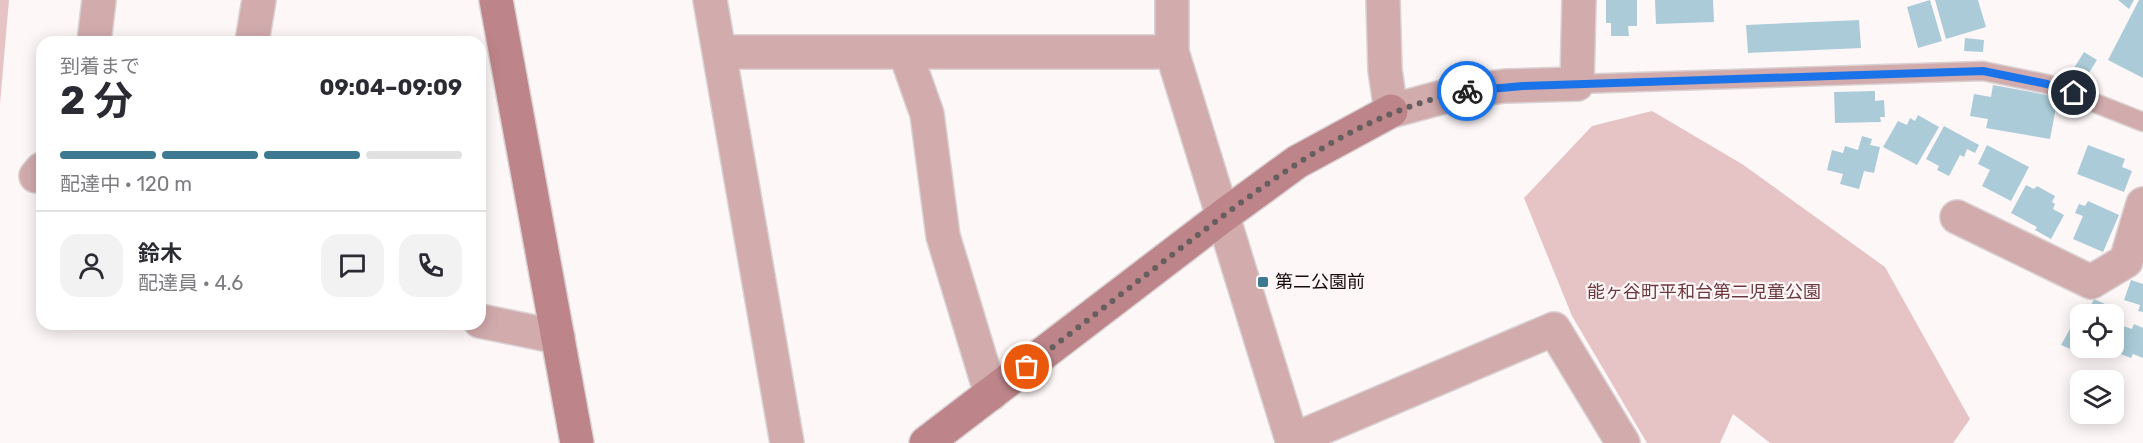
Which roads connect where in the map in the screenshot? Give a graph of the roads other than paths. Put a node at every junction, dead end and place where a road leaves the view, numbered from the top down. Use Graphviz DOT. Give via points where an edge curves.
graph roads {
  1 [pos="99,0"];
  2 [pos="259,0"];
  3 [pos="496,0"];
  4 [pos="710,0"];
  5 [pos="1172,0"];
  6 [pos="1383,0"];
  7 [pos="1579,0"];
  8 [pos="95,36"];
  9 [pos="253,36"];
  10 [pos="720,52"];
  11 [pos="905,52"];
  12 [pos="1172,52"];
  13 [pos="1578,84"];
  14 [pos="1391,111"];
  15 [pos="2143,122"];
  16 [pos="2143,204"];
  17 [pos="1223,216"];
  18 [pos="1957,217"];
  19 [pos="486,322"];
  20 [pos="558,338"];
  21 [pos="991,394"];
  22 [pos="1293,442"];
  23 [pos="577,443"];
  24 [pos="787,443"];
  25 [pos="926,443"];
  26 [pos="1623,443"];
  1 -- 8 [label="street"];
  2 -- 9 [label="street"];
  3 -- 20 [label="street"];
  4 -- 10 [label="street"];
  5 -- 12 [label="street"];
  6 -- 14 [label="street" via="1385,70"];
  7 -- 13 [label="street"];
  10 -- 11 [label="street"];
  10 -- 24 [label="street"];
  11 -- 12 [label="street"];
  11 -- 21 [label="street" via="927,114 943,236"];
  12 -- 17 [label="street"];
  13 -- 14 [label="street" via="1465,91"];
  13 -- 15 [label="lane" via="1983,71 2047,84"];
  14 -- 17 [label="street" via="1298,162"];
  16 -- 18 [label="street" via="2126,261 2091,282"];
  17 -- 21 [label="street"];
  17 -- 22 [label="street"];
  19 -- 20 [label="street"];
  20 -- 23 [label="street"];
  21 -- 25 [label="street"];
  22 -- 26 [label="street" via="1554,329"];
}
